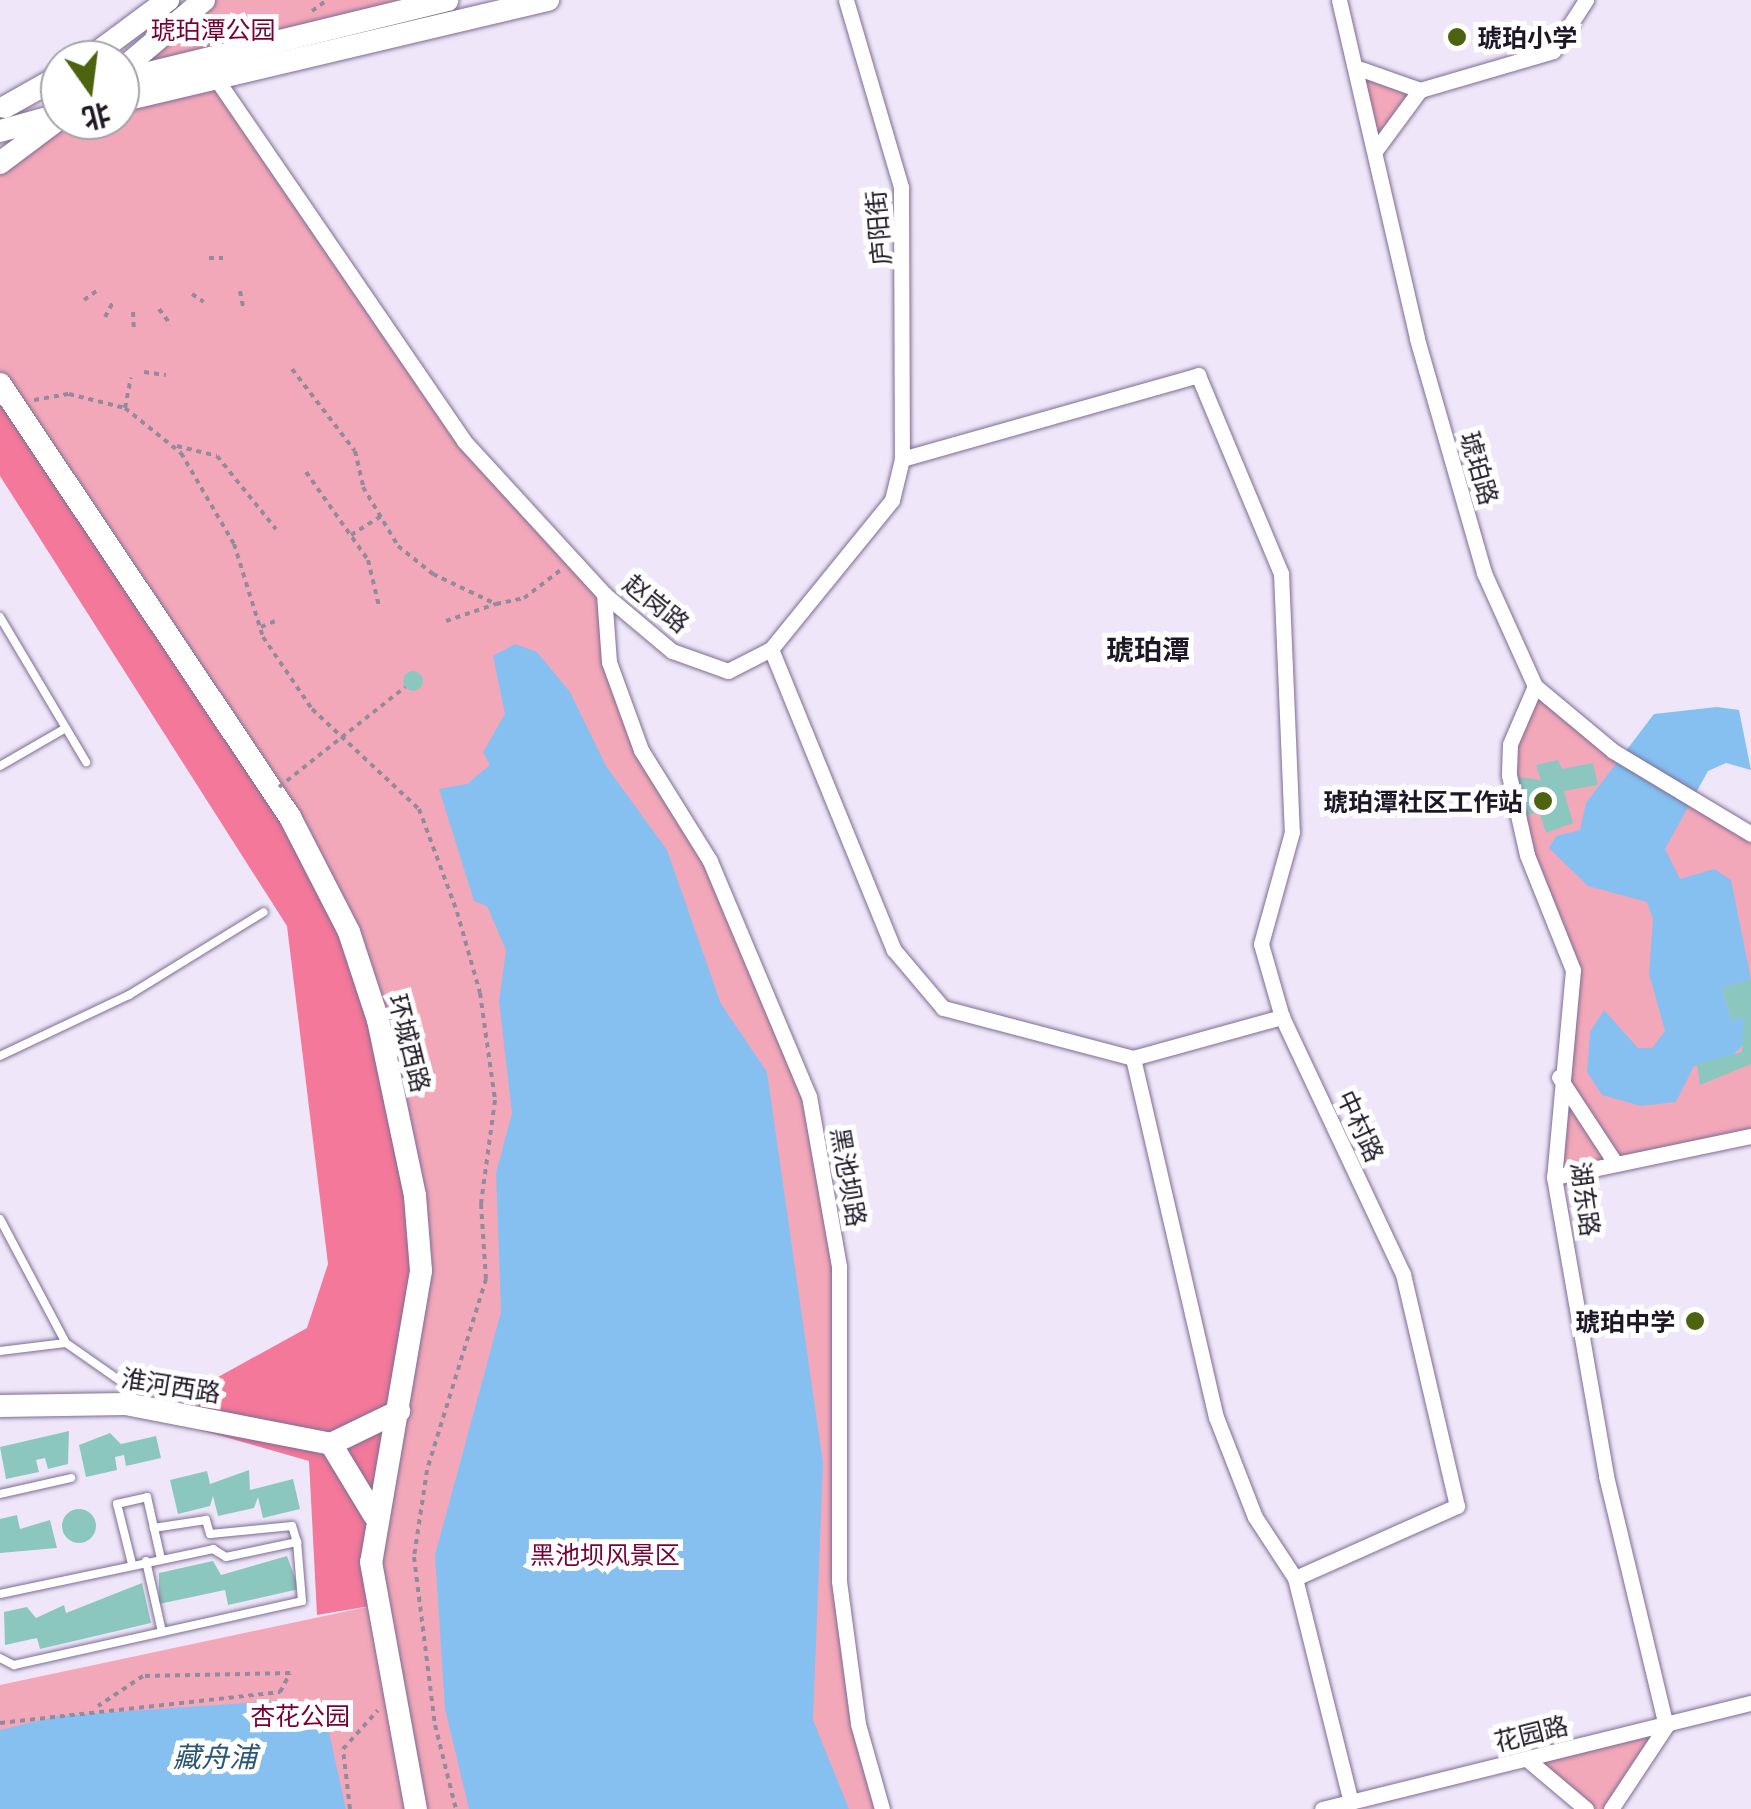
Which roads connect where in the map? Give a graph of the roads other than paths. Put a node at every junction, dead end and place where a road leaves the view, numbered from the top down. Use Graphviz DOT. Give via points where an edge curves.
graph roads {
  1 [pos="168,0"];
  2 [pos="204,0"];
  3 [pos="448,0"];
  4 [pos="548,0"];
  5 [pos="846,0"];
  6 [pos="1339,0"];
  7 [pos="1586,0"];
  8 [pos="114,40"];
  9 [pos="140,54"];
  10 [pos="1360,70"];
  11 [pos="140,75"];
  12 [pos="217,80"];
  13 [pos="40,87"];
  14 [pos="1420,90"];
  15 [pos="140,97"];
  16 [pos="40,99"];
  17 [pos="2,108"];
  18 [pos="40,121"];
  19 [pos="0,131"];
  20 [pos="40,132"];
  21 [pos="1375,152"];
  22 [pos="0,163"];
  23 [pos="0,384"];
  24 [pos="902,459"];
  25 [pos="604,594"];
  26 [pos="0,617"];
  27 [pos="771,649"];
  28 [pos="1534,686"];
  29 [pos="64,729"];
  30 [pos="86,762"];
  31 [pos="0,766"];
  32 [pos="1751,834"];
  33 [pos="264,912"];
  34 [pos="1282,1017"];
  35 [pos="0,1056"];
  36 [pos="1132,1058"];
  37 [pos="1559,1076"];
  38 [pos="1751,1136"];
  39 [pos="1616,1164"];
  40 [pos="1554,1177"];
  41 [pos="0,1219"];
  42 [pos="66,1343"];
  43 [pos="0,1351"];
  44 [pos="119,1380"];
  45 [pos="0,1406"];
  46 [pos="399,1411"];
  47 [pos="331,1444"];
  48 [pos="71,1478"];
  49 [pos="0,1494"];
  50 [pos="374,1515"];
  51 [pos="154,1528"];
  52 [pos="210,1534"];
  53 [pos="297,1542"];
  54 [pos="213,1549"];
  55 [pos="161,1559"];
  56 [pos="146,1562"];
  57 [pos="132,1564"];
  58 [pos="1295,1578"];
  59 [pos="0,1594"];
  60 [pos="162,1632"];
  61 [pos="0,1658"];
  62 [pos="1751,1702"];
  63 [pos="1666,1726"];
  64 [pos="1528,1760"];
  65 [pos="1351,1802"];
  66 [pos="416,1809"];
  67 [pos="882,1809"];
  68 [pos="1322,1809"];
  69 [pos="1586,1809"];
  70 [pos="1611,1809"];
  1 -- 8 [label="street"];
  2 -- 9 [label="street"];
  3 -- 11 [label="street"];
  4 -- 12 [label="street"];
  5 -- 24 [label="street, 庐阳街" via="901,187"];
  6 -- 10 [label="street, 琥珀路"];
  7 -- 14 [label="street" via="1553,51"];
  10 -- 14 [label="street"];
  10 -- 21 [label="street, 琥珀路"];
  12 -- 15 [label="street"];
  12 -- 25 [label="street, 赵岗路" via="464,441"];
  13 -- 17 [label="street"];
  14 -- 21 [label="street"];
  16 -- 17 [label="street"];
  18 -- 19 [label="street"];
  20 -- 22 [label="street"];
  21 -- 28 [label="street, 琥珀路" via="1484,573"];
  23 -- 46 [label="street, 环城西路" via="249,750 349,932 382,1036 418,1216 417,1328"];
  24 -- 27 [label="street, 赵岗路" via="892,500"];
  24 -- 34 [label="street, 中村路" via="1198,375 1281,573 1292,832 1261,944"];
  25 -- 27 [label="street, 赵岗路" via="672,651 728,671"];
  25 -- 67 [label="street, 黑池坝路" via="608,662 642,750 710,861 809,1096 840,1267 839,1581 858,1724"];
  26 -- 29 [label="lane"];
  27 -- 36 [label="street" via="894,950 943,1008"];
  28 -- 32 [label="street, 琥珀路" via="1614,751"];
  28 -- 37 [label="street, 湖东路" via="1510,744 1509,775 1527,856 1573,970"];
  29 -- 30 [label="lane"];
  29 -- 31 [label="lane"];
  33 -- 35 [label="lane" via="129,995"];
  34 -- 36 [label="street"];
  34 -- 58 [label="street, 中村路" via="1403,1274 1457,1506"];
  36 -- 58 [label="street" via="1216,1417 1255,1517"];
  37 -- 39 [label="street"];
  37 -- 40 [label="street, 湖东路"];
  38 -- 39 [label="street"];
  39 -- 40 [label="street"];
  40 -- 63 [label="street, 湖东路" via="1606,1476"];
  41 -- 42 [label="lane"];
  42 -- 43 [label="lane"];
  42 -- 44 [label="lane"];
  45 -- 47 [label="street, 淮河西路" via="126,1404"];
  46 -- 47 [label="street"];
  46 -- 50 [label="street, 环城西路"];
  47 -- 50 [label="street"];
  48 -- 49 [label="lane"];
  50 -- 66 [label="street, 环城西路" via="375,1600"];
  51 -- 52 [label="lane" via="207,1520"];
  51 -- 55 [label="lane"];
  51 -- 57 [label="lane" via="146,1497 118,1504"];
  52 -- 53 [label="lane" via="292,1526"];
  52 -- 54 [label="lane"];
  53 -- 54 [label="lane" via="226,1556"];
  53 -- 60 [label="lane" via="302,1601"];
  54 -- 55 [label="lane"];
  55 -- 56 [label="lane"];
  56 -- 57 [label="lane"];
  56 -- 60 [label="lane"];
  57 -- 59 [label="lane"];
  58 -- 65 [label="street"];
  60 -- 61 [label="lane" via="14,1665"];
  62 -- 63 [label="street, 花园路"];
  63 -- 64 [label="street, 花园路"];
  63 -- 70 [label="street"];
  64 -- 65 [label="street, 花园路"];
  64 -- 69 [label="street"];
  65 -- 68 [label="street, 花园路"];
}
